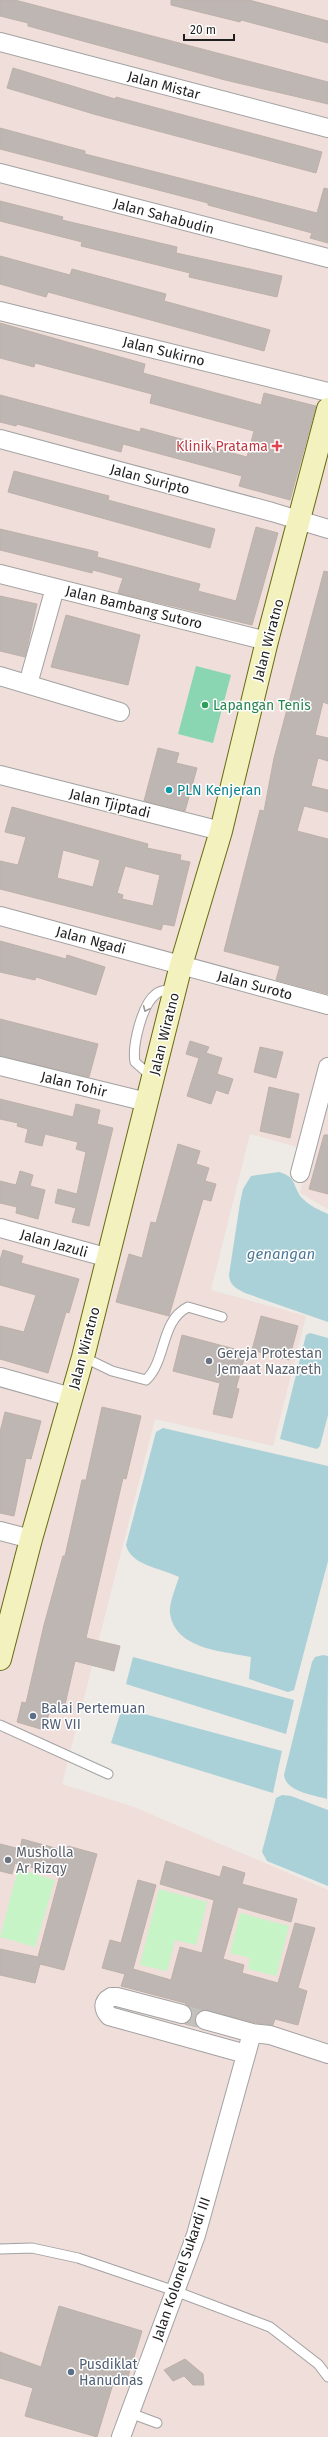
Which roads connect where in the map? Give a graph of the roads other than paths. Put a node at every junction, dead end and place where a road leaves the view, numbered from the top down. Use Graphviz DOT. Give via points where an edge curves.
graph roads {
  1 [pos="0,42"];
  2 [pos="328,128"];
  3 [pos="0,173"];
  4 [pos="328,258"];
  5 [pos="0,311"];
  6 [pos="328,392"];
  7 [pos="328,409"];
  8 [pos="0,439"];
  9 [pos="300,521"];
  10 [pos="328,529"];
  11 [pos="0,574"];
  12 [pos="55,588"];
  13 [pos="267,641"];
  14 [pos="0,676"];
  15 [pos="28,684"];
  16 [pos="120,712"];
  17 [pos="0,775"];
  18 [pos="221,831"];
  19 [pos="0,916"];
  20 [pos="181,965"];
  21 [pos="328,1005"];
  22 [pos="0,1066"];
  23 [pos="328,1067"];
  24 [pos="147,1102"];
  25 [pos="321,1121"];
  26 [pos="300,1173"];
  27 [pos="0,1228"];
  28 [pos="109,1258"];
  29 [pos="222,1317"];
  30 [pos="83,1357"];
  31 [pos="0,1377"];
  32 [pos="71,1397"];
  33 [pos="0,1531"];
  34 [pos="31,1539"];
  35 [pos="0,1659"];
  36 [pos="0,1725"];
  37 [pos="108,1774"];
  38 [pos="182,2014"];
  39 [pos="205,2020"];
  40 [pos="252,2033"];
  41 [pos="246,2054"];
  42 [pos="328,2054"];
  43 [pos="0,2249"];
  44 [pos="175,2291"];
  45 [pos="328,2377"];
  46 [pos="130,2413"];
  47 [pos="157,2423"];
  48 [pos="121,2437"];
  1 -- 2 [label="street, Jalan Mistar"];
  3 -- 4 [label="street, Jalan Sahabudin"];
  5 -- 6 [label="street, Jalan Sukirno"];
  7 -- 9 [label="main road, Jalan Wiratno"];
  8 -- 9 [label="street, Jalan Suripto"];
  9 -- 10 [label="street, Jalan Suripto"];
  9 -- 13 [label="main road, Jalan Wiratno"];
  11 -- 12 [label="street, Jalan Bambang Sutoro"];
  12 -- 13 [label="street, Jalan Bambang Sutoro"];
  12 -- 15 [label="street"];
  13 -- 18 [label="main road, Jalan Wiratno"];
  14 -- 15 [label="street"];
  15 -- 16 [label="street"];
  17 -- 18 [label="street, Jalan Tjiptadi"];
  18 -- 20 [label="main road, Jalan Wiratno"];
  19 -- 20 [label="street, Jalan Ngadi"];
  20 -- 21 [label="street, Jalan Suroto"];
  20 -- 24 [label="main road, Jalan Wiratno"];
  22 -- 24 [label="street, Jalan Tohir"];
  23 -- 25 [label="street"];
  24 -- 28 [label="main road, Jalan Wiratno"];
  25 -- 26 [label="street"];
  27 -- 28 [label="street, Jalan Jazuli"];
  28 -- 30 [label="main road, Jalan Wiratno"];
  29 -- 30 [label="lane" via="188,1307 181,1311 167,1332 152,1374 146,1380 112,1371"];
  30 -- 32 [label="main road, Jalan Wiratno"];
  31 -- 32 [label="street"];
  32 -- 34 [label="main road, Jalan Wiratno"];
  33 -- 34 [label="street"];
  34 -- 35 [label="main road, Jalan Wiratno"];
  36 -- 37 [label="lane"];
  38 -- 41 [label="street" via="117,1997 110,1997 104,2007 109,2016"];
  39 -- 40 [label="street"];
  40 -- 41 [label="street, Jalan Kolonel Sukardi III"];
  40 -- 42 [label="street" via="270,2035"];
  41 -- 44 [label="street, Jalan Kolonel Sukardi III" via="196,2235"];
  43 -- 44 [label="lane" via="32,2248 78,2258"];
  44 -- 45 [label="lane" via="270,2327 318,2364"];
  44 -- 46 [label="street, Jalan Kolonel Sukardi III"];
  46 -- 47 [label="lane"];
  46 -- 48 [label="street, Jalan Kolonel Sukardi III"];
}
